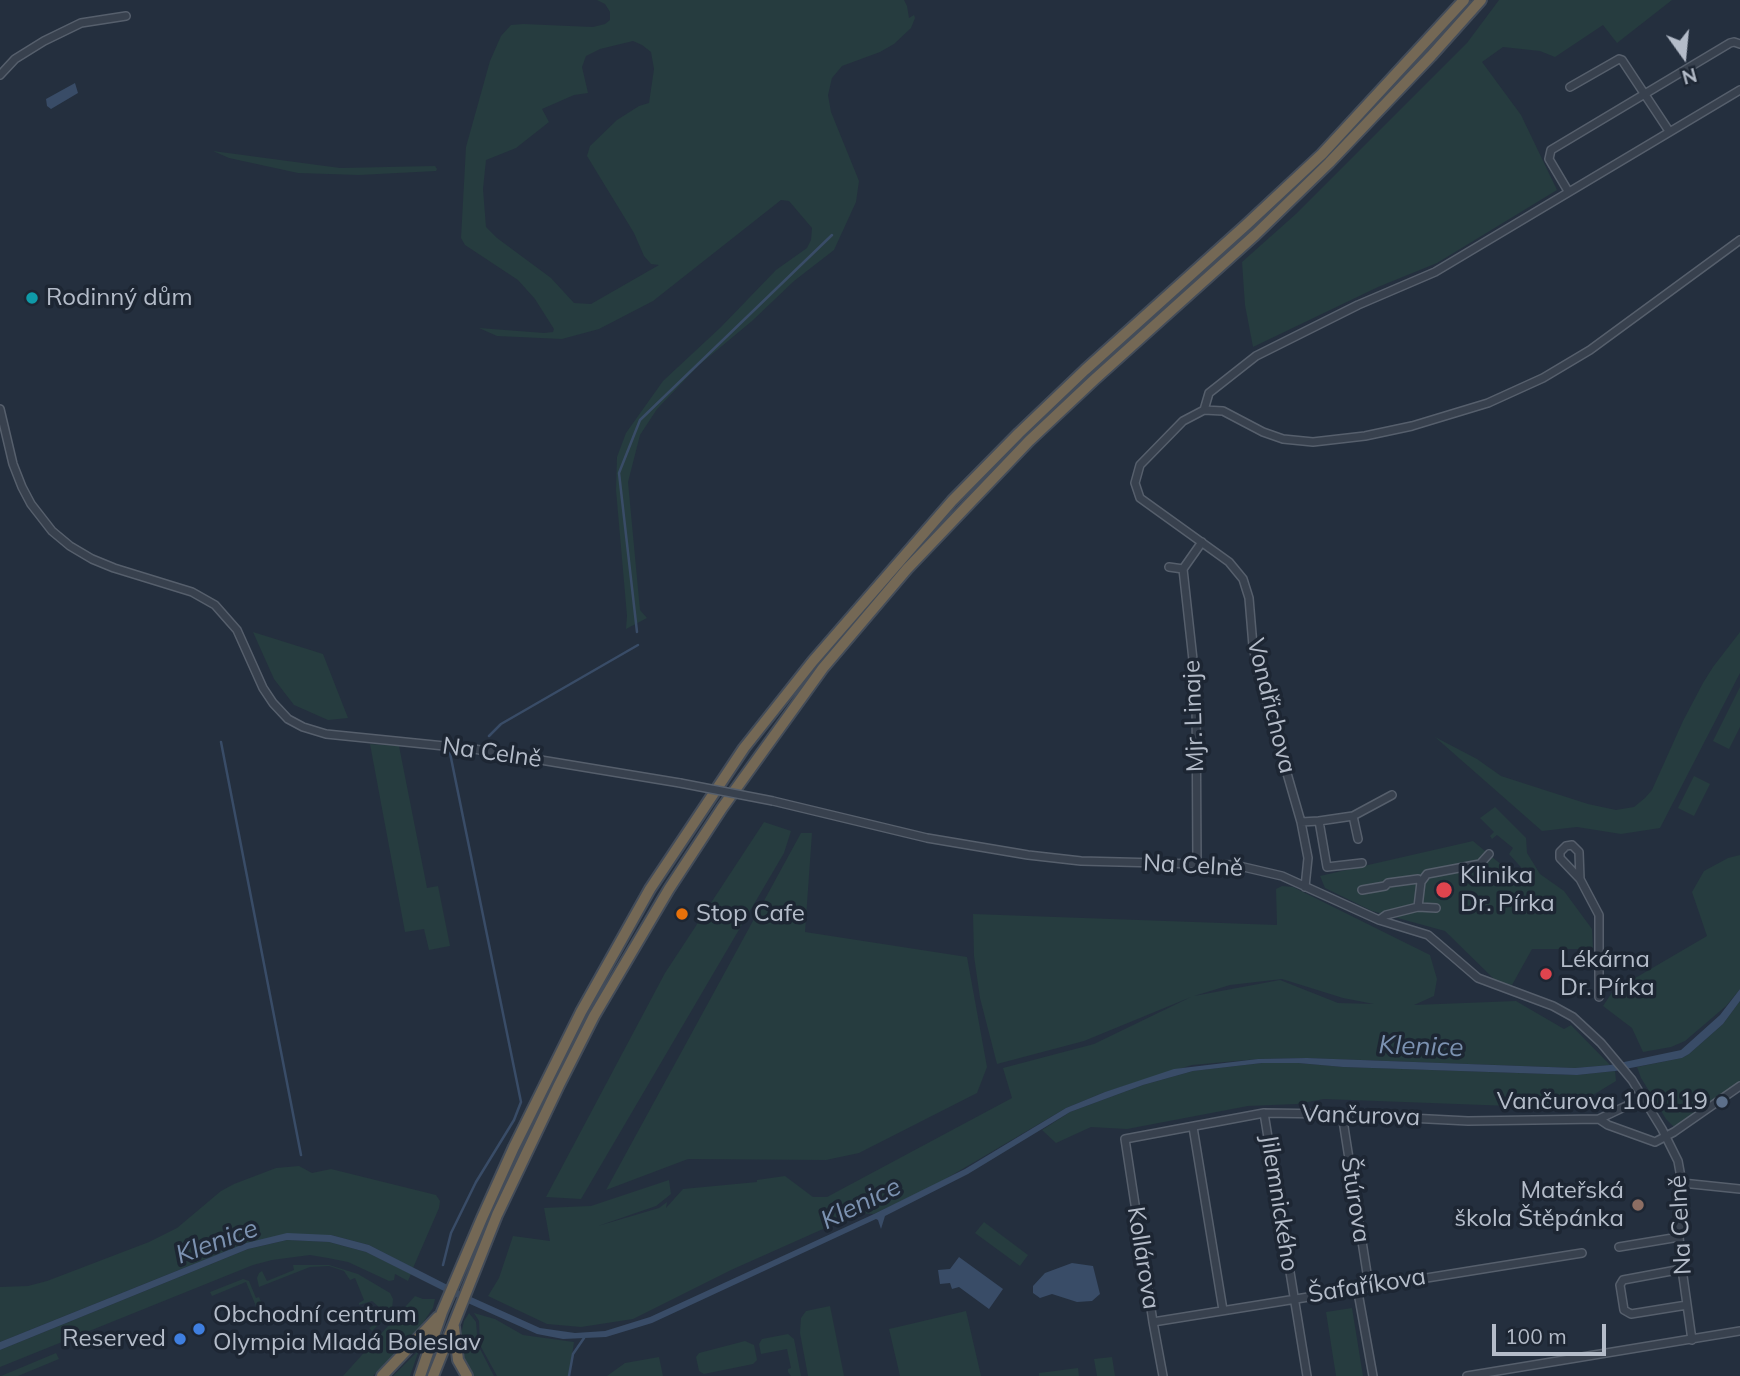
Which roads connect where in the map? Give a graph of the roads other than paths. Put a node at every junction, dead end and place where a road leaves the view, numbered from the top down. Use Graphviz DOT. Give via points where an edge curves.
graph roads {
  1 [pos="1464,0"];
  2 [pos="1480,0"];
  3 [pos="125,16"];
  4 [pos="1740,44"];
  5 [pos="0,75"];
  6 [pos="1570,87"];
  7 [pos="1740,90"];
  8 [pos="1643,94"];
  9 [pos="1669,131"];
  10 [pos="1568,191"];
  11 [pos="1740,240"];
  12 [pos="0,409"];
  13 [pos="1204,410"];
  14 [pos="1202,542"];
  15 [pos="1169,567"];
  16 [pos="1184,569"];
  17 [pos="1392,795"];
  18 [pos="1353,816"];
  19 [pos="1319,821"];
  20 [pos="1301,822"];
  21 [pos="1358,839"];
  22 [pos="1489,854"];
  23 [pos="1362,863"];
  24 [pos="1197,864"];
  25 [pos="1580,879"];
  26 [pos="1421,882"];
  27 [pos="1306,887"];
  28 [pos="1362,890"];
  29 [pos="1418,907"];
  30 [pos="1437,908"];
  31 [pos="1379,920"];
  32 [pos="1599,997"];
  33 [pos="1740,1086"];
  34 [pos="1643,1098"];
  35 [pos="1264,1113"];
  36 [pos="1342,1114"];
  37 [pos="1600,1119"];
  38 [pos="1193,1127"];
  39 [pos="1666,1137"];
  40 [pos="1125,1139"];
  41 [pos="1682,1183"];
  42 [pos="1740,1189"];
  43 [pos="1679,1237"];
  44 [pos="1619,1247"];
  45 [pos="1582,1252"];
  46 [pos="1682,1269"];
  47 [pos="1369,1286"];
  48 [pos="1357,1287"];
  49 [pos="1294,1298"];
  50 [pos="1687,1305"];
  51 [pos="1223,1310"];
  52 [pos="442,1312"];
  53 [pos="454,1317"];
  54 [pos="1153,1322"];
  55 [pos="1740,1331"];
  56 [pos="1692,1339"];
  57 [pos="1515,1372"];
  58 [pos="382,1376"];
  59 [pos="420,1376"];
  60 [pos="433,1376"];
  61 [pos="467,1376"];
  62 [pos="1163,1376"];
  63 [pos="1307,1376"];
  64 [pos="1373,1376"];
  65 [pos="1468,1376"];
  1 -- 52 [label="highway" via="1322,153 1019,433 952,502 744,748 643,901 581,1012 514,1147"];
  2 -- 53 [label="highway" via="1329,163 1029,441 907,569 823,668 722,808 625,962 547,1107"];
  3 -- 5 [label="street" via="81,23 15,59"];
  4 -- 8 [label="street" via="1730,43"];
  6 -- 8 [label="street" via="1619,59"];
  7 -- 9 [label="street"];
  8 -- 9 [label="street"];
  8 -- 10 [label="street" via="1551,150 1549,159"];
  9 -- 10 [label="street"];
  10 -- 13 [label="street" via="1435,272 1256,356 1209,393"];
  11 -- 13 [label="street" via="1576,360 1525,387 1453,415 1388,432 1313,442 1283,439 1223,411"];
  12 -- 24 [label="street, Na Celně, bridge" via="22,487 52,531 70,546 114,568 192,592 215,605 237,630 273,703 303,727 326,734 474,749 680,783 927,838 1028,855"];
  13 -- 14 [label="street, Vondřichova" via="1183,421 1140,465 1135,483 1143,501"];
  14 -- 16 [label="street"];
  14 -- 20 [label="street, Vondřichova" via="1230,562 1243,579 1259,676"];
  15 -- 16 [label="street"];
  16 -- 24 [label="street, Mjr. Linaje" via="1196,687"];
  17 -- 18 [label="street"];
  18 -- 19 [label="street"];
  18 -- 21 [label="street"];
  19 -- 20 [label="street"];
  19 -- 23 [label="street" via="1327,867"];
  20 -- 27 [label="street, Vondřichova" via="1308,858"];
  22 -- 26 [label="street" via="1480,864 1427,874"];
  24 -- 27 [label="street, Na Celně" via="1251,868"];
  25 -- 32 [label="street" via="1599,915"];
  26 -- 28 [label="street"];
  26 -- 29 [label="street"];
  27 -- 31 [label="street, Na Celně"];
  29 -- 30 [label="street"];
  29 -- 31 [label="street"];
  31 -- 34 [label="street, Na Celně" via="1428,935 1478,978 1573,1017 1610,1054"];
  33 -- 39 [label="street"];
  34 -- 37 [label="street, Vančurova"];
  34 -- 39 [label="street, Na Celně"];
  35 -- 36 [label="street, Vančurova"];
  35 -- 38 [label="street, Vančurova"];
  35 -- 49 [label="street, Jilemnického"];
  36 -- 37 [label="street, Vančurova" via="1468,1121"];
  36 -- 47 [label="street, Štúrova"];
  37 -- 39 [label="street, Vančurova" via="1655,1142"];
  38 -- 40 [label="street, Vančurova"];
  38 -- 51 [label="street"];
  39 -- 41 [label="street, Na Celně"];
  40 -- 54 [label="street, Kollárova"];
  41 -- 42 [label="street"];
  41 -- 43 [label="street, Na Celně"];
  43 -- 44 [label="street"];
  43 -- 46 [label="street, Na Celně"];
  45 -- 47 [label="street, Šafaříkova"];
  46 -- 50 [label="street, Na Celně"];
  46 -- 50 [label="street" via="1620,1284 1624,1310 1631,1314"];
  47 -- 48 [label="street, Šafaříkova"];
  48 -- 49 [label="street, Šafaříkova"];
  48 -- 64 [label="street"];
  49 -- 51 [label="street, Šafaříkova"];
  49 -- 63 [label="street, Jilemnického"];
  50 -- 56 [label="street, Na Celně"];
  51 -- 54 [label="street, Šafaříkova"];
  52 -- 58 [label="highway"];
  52 -- 59 [label="highway"];
  53 -- 60 [label="highway"];
  53 -- 61 [label="highway" via="457,1353"];
  54 -- 62 [label="street, Kollárova"];
  55 -- 56 [label="street"];
  56 -- 57 [label="street"];
  57 -- 65 [label="street"];
}
